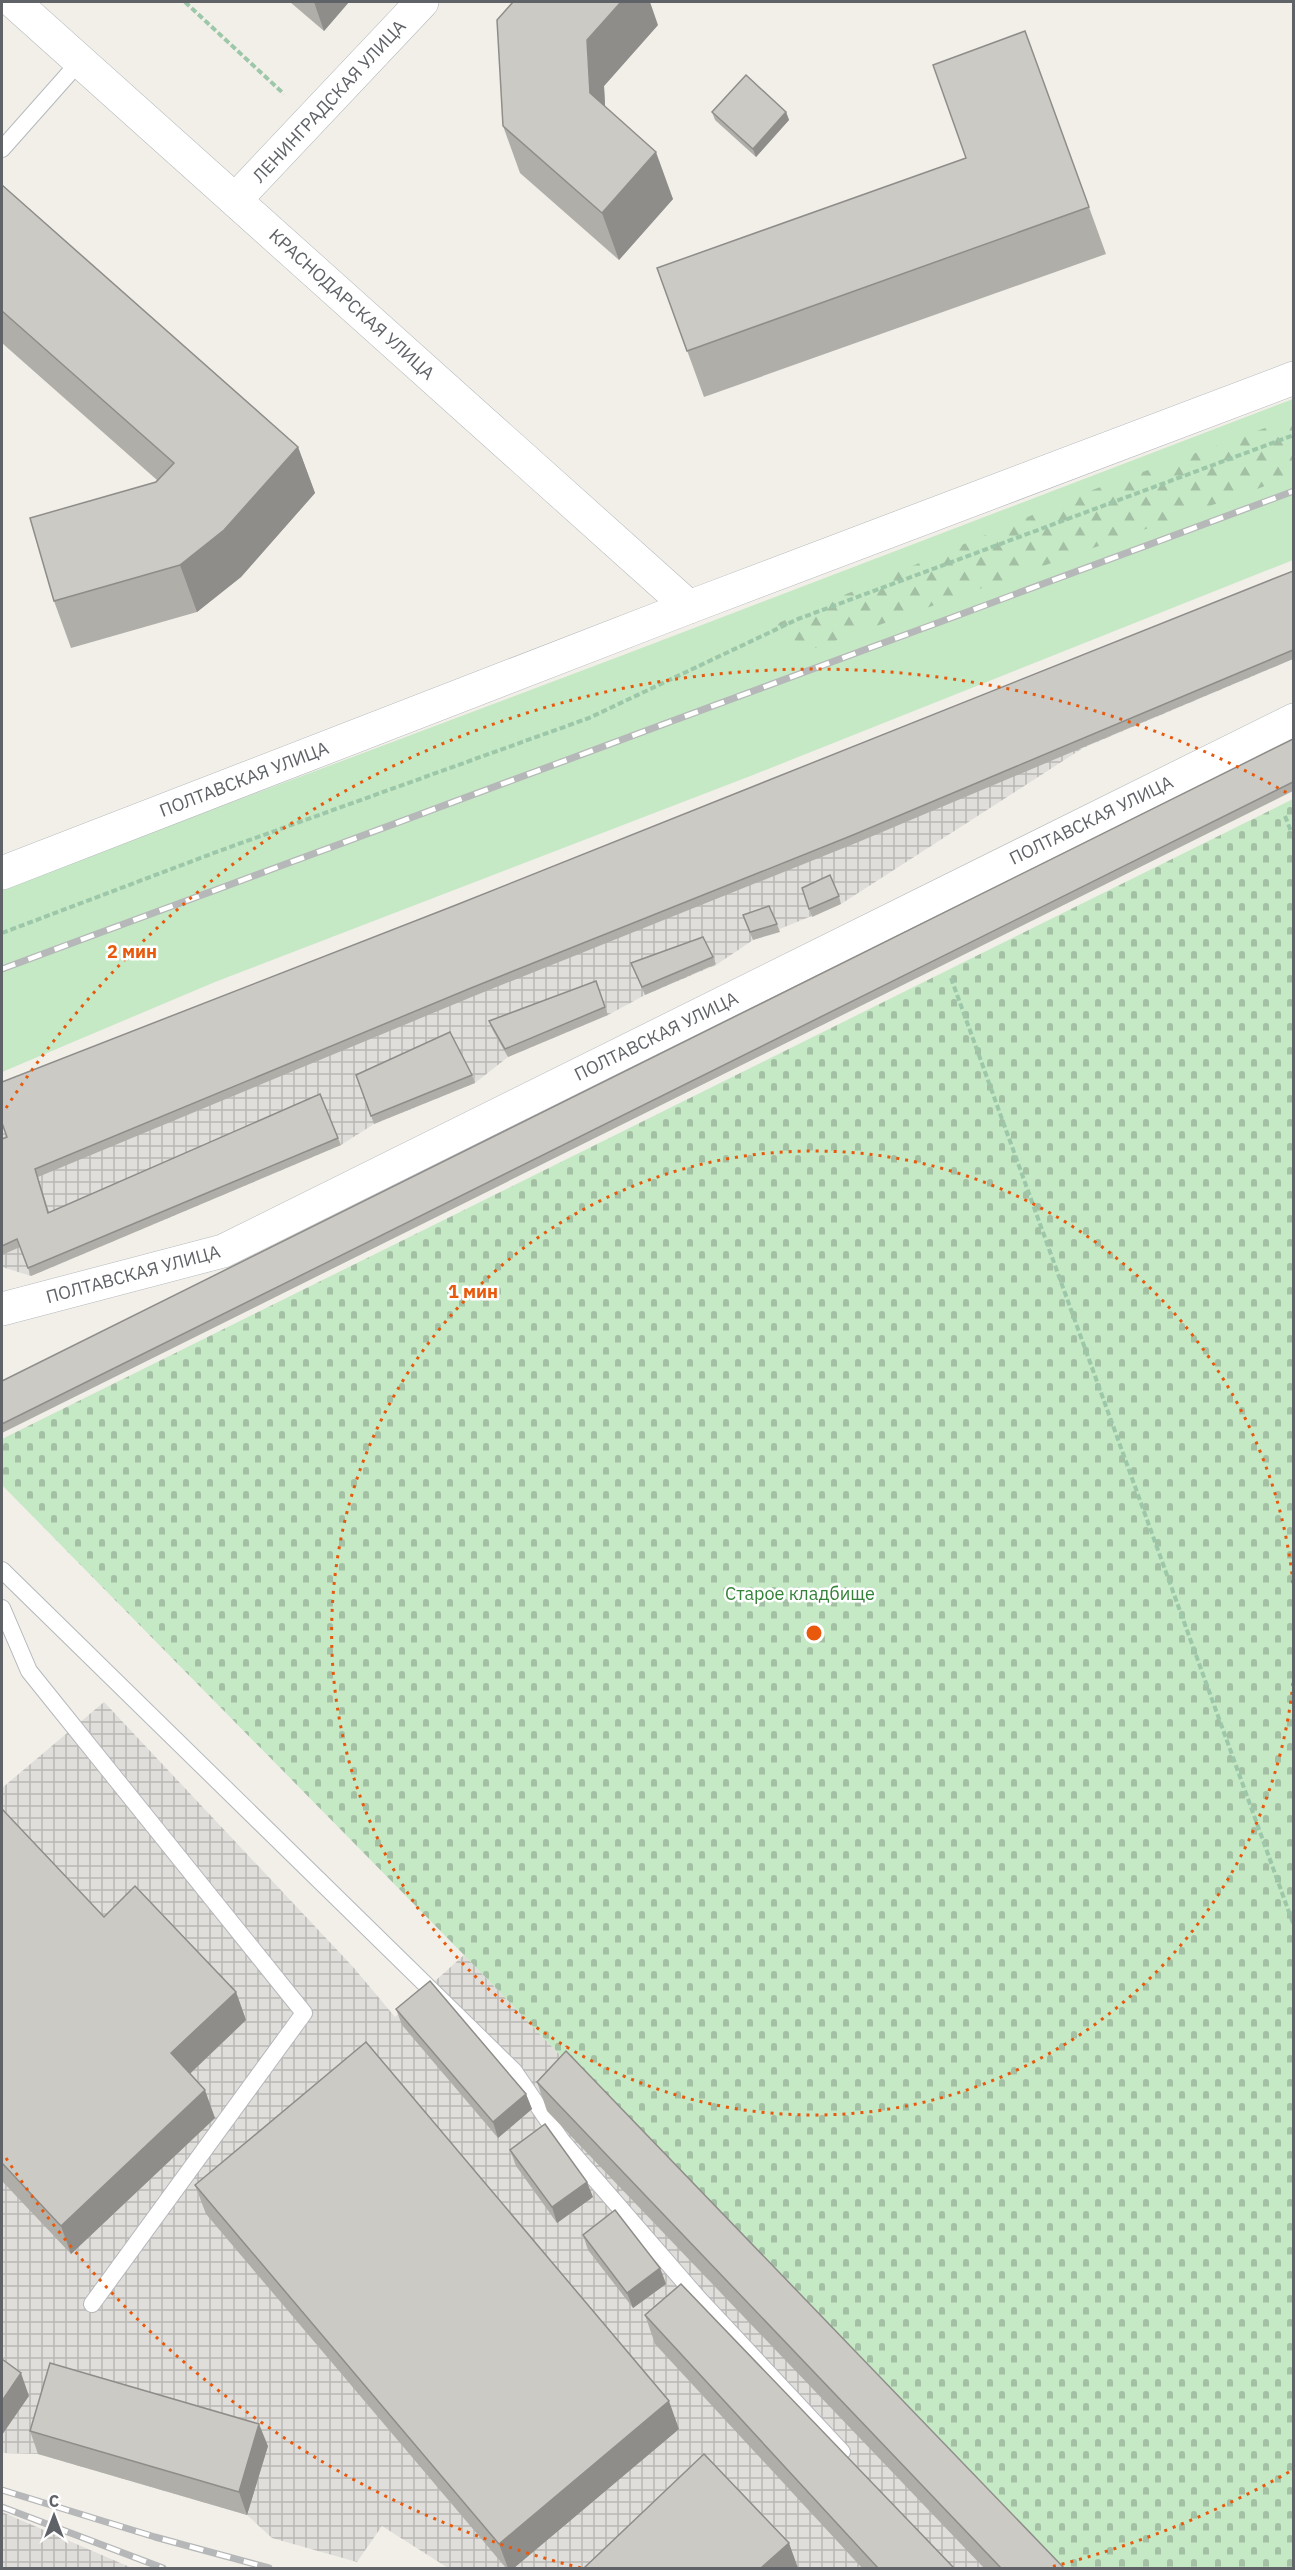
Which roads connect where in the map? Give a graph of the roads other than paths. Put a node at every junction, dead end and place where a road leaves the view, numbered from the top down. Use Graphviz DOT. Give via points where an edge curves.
graph roads {
  1 [pos="14,2"];
  2 [pos="422,2"];
  3 [pos="80,61"];
  4 [pos="2,149"];
  5 [pos="235,200"];
  6 [pos="1293,378"];
  7 [pos="690,607"];
  8 [pos="1293,720"];
  9 [pos="2,873"];
  10 [pos="2,1309"];
  11 [pos="2,1570"];
  12 [pos="2,1608"];
  13 [pos="92,2304"];
  14 [pos="853,2464"];
  1 -- 3 [label="street, КРАСНОДАРСКАЯ УЛИЦА"];
  2 -- 5 [label="street, ЛЕНИНГРАДСКАЯ УЛИЦА"];
  3 -- 4 [label="lane"];
  3 -- 5 [label="street, КРАСНОДАРСКАЯ УЛИЦА"];
  5 -- 7 [label="street, КРАСНОДАРСКАЯ УЛИЦА"];
  6 -- 7 [label="street, ПОЛТАВСКАЯ УЛИЦА"];
  7 -- 9 [label="street, ПОЛТАВСКАЯ УЛИЦА"];
  8 -- 10 [label="street, ПОЛТАВСКАЯ УЛИЦА" via="223,1251"];
  11 -- 14 [label="lane" via="514,2071 562,2141 699,2299"];
  12 -- 13 [label="lane" via="29,1671 304,2013"];
}
